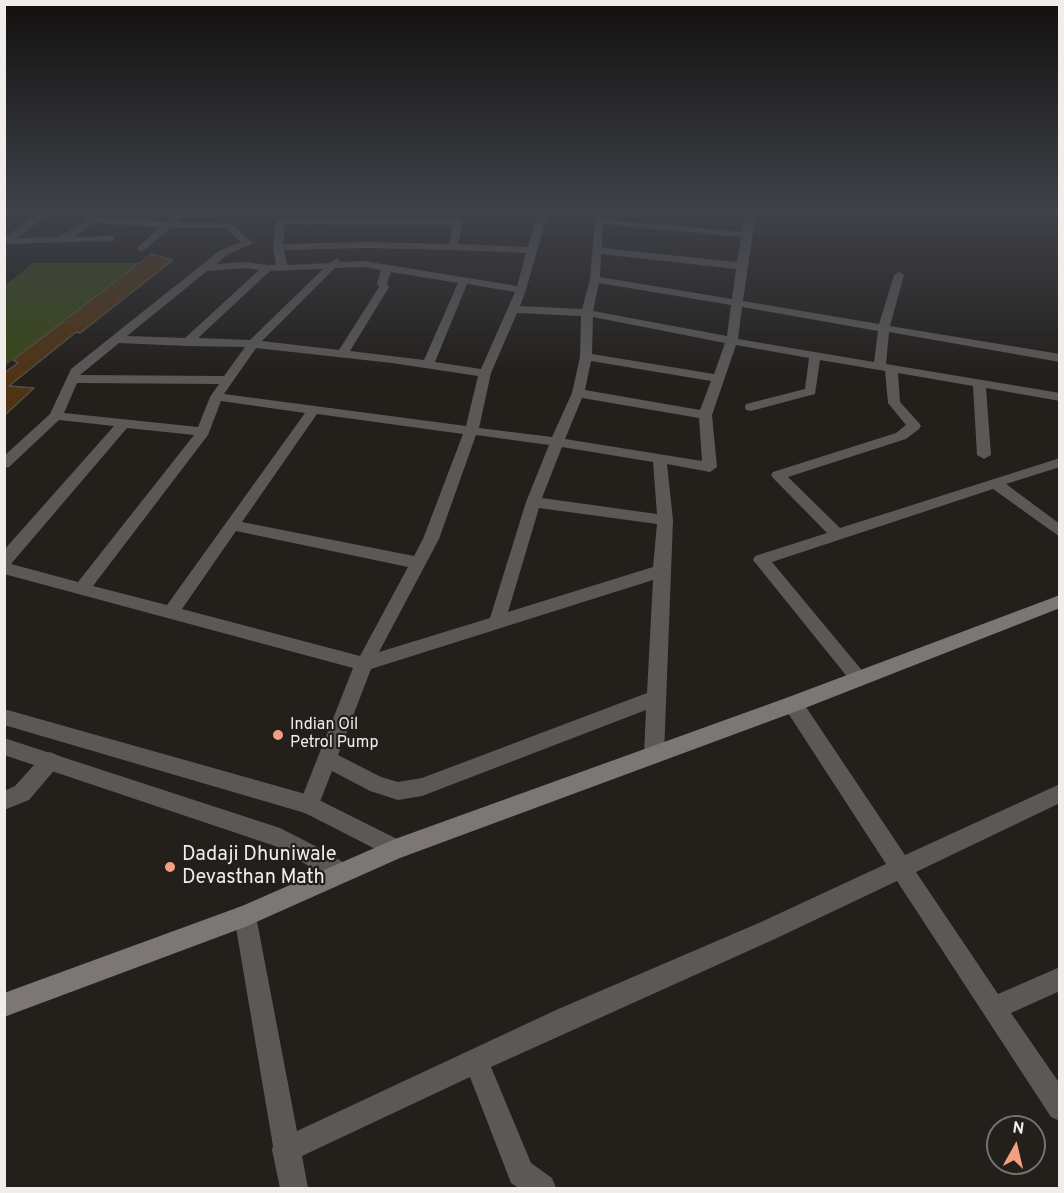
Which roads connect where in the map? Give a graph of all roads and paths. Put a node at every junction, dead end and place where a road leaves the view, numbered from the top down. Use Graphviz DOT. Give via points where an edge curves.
graph roads {
  1 [pos="204,268"];
  2 [pos="209,268"];
  3 [pos="267,268"];
  4 [pos="282,268"];
  5 [pos="288,268"];
  6 [pos="330,268"];
  7 [pos="387,268"];
  8 [pos="527,268"];
  9 [pos="596,268"];
  10 [pos="742,268"];
  11 [pos="899,275"];
  12 [pos="595,279"];
  13 [pos="464,280"];
  14 [pos="521,290"];
  15 [pos="739,303"];
  16 [pos="513,309"];
  17 [pos="587,313"];
  18 [pos="884,328"];
  19 [pos="117,339"];
  20 [pos="732,341"];
  21 [pos="188,342"];
  22 [pos="253,344"];
  23 [pos="343,353"];
  24 [pos="815,354"];
  25 [pos="586,357"];
  26 [pos="1059,358"];
  27 [pos="428,365"];
  28 [pos="886,367"];
  29 [pos="485,373"];
  30 [pos="72,379"];
  31 [pos="718,379"];
  32 [pos="227,380"];
  33 [pos="979,383"];
  34 [pos="578,393"];
  35 [pos="216,397"];
  36 [pos="1059,397"];
  37 [pos="751,407"];
  38 [pos="313,410"];
  39 [pos="705,415"];
  40 [pos="56,416"];
  41 [pos="124,423"];
  42 [pos="471,431"];
  43 [pos="203,432"];
  44 [pos="557,442"];
  45 [pos="984,454"];
  46 [pos="660,459"];
  47 [pos="1059,462"];
  48 [pos="4,464"];
  49 [pos="995,483"];
  50 [pos="533,502"];
  51 [pos="665,520"];
  52 [pos="232,525"];
  53 [pos="1059,532"];
  54 [pos="837,534"];
  55 [pos="4,561"];
  56 [pos="418,563"];
  57 [pos="4,568"];
  58 [pos="661,571"];
  59 [pos="82,588"];
  60 [pos="1059,601"];
  61 [pos="172,611"];
  62 [pos="497,622"];
  63 [pos="364,664"];
  64 [pos="858,679"];
  65 [pos="656,698"];
  66 [pos="793,704"];
  67 [pos="4,717"];
  68 [pos="4,746"];
  69 [pos="654,755"];
  70 [pos="327,759"];
  71 [pos="50,761"];
  72 [pos="1059,793"];
  73 [pos="4,801"];
  74 [pos="309,804"];
  75 [pos="395,849"];
  76 [pos="901,866"];
  77 [pos="339,873"];
  78 [pos="245,916"];
  79 [pos="1059,979"];
  80 [pos="4,1005"];
  81 [pos="994,1008"];
  82 [pos="476,1060"];
  83 [pos="1059,1107"];
  84 [pos="285,1150"];
  85 [pos="294,1188"];
  86 [pos="542,1188"];
  1 -- 2 [label="street"];
  1 -- 19 [label="street"];
  3 -- 4 [label="street"];
  3 -- 21 [label="street"];
  4 -- 5 [label="street"];
  6 -- 22 [label="street"];
  7 -- 13 [label="street"];
  7 -- 23 [label="street" via="384,287"];
  8 -- 14 [label="street"];
  9 -- 12 [label="street"];
  10 -- 15 [label="street"];
  11 -- 18 [label="street"];
  12 -- 15 [label="street"];
  12 -- 17 [label="street"];
  13 -- 14 [label="street"];
  13 -- 27 [label="street"];
  14 -- 16 [label="street"];
  15 -- 18 [label="street"];
  15 -- 20 [label="street"];
  16 -- 17 [label="street"];
  16 -- 29 [label="street"];
  17 -- 20 [label="street"];
  17 -- 25 [label="street"];
  18 -- 26 [label="street"];
  18 -- 28 [label="street"];
  19 -- 21 [label="street"];
  19 -- 30 [label="street" via="75,372"];
  20 -- 24 [label="street"];
  20 -- 31 [label="street"];
  21 -- 22 [label="street"];
  22 -- 23 [label="street"];
  22 -- 32 [label="street"];
  23 -- 27 [label="street"];
  24 -- 28 [label="street"];
  24 -- 37 [label="street" via="811,391"];
  25 -- 31 [label="street"];
  25 -- 34 [label="street"];
  27 -- 29 [label="street"];
  28 -- 33 [label="street"];
  28 -- 54 [label="street" via="894,403 914,426 901,436 778,476"];
  29 -- 42 [label="street"];
  30 -- 32 [label="street"];
  30 -- 40 [label="street"];
  31 -- 39 [label="street"];
  32 -- 35 [label="street"];
  33 -- 36 [label="street"];
  33 -- 45 [label="street"];
  34 -- 39 [label="street"];
  34 -- 44 [label="street"];
  35 -- 38 [label="street"];
  35 -- 43 [label="street"];
  38 -- 42 [label="street"];
  38 -- 52 [label="street"];
  39 -- 46 [label="street" via="710,467"];
  40 -- 41 [label="street"];
  40 -- 48 [label="street"];
  41 -- 43 [label="street"];
  41 -- 55 [label="street"];
  42 -- 44 [label="street"];
  42 -- 56 [label="street" via="431,539"];
  43 -- 59 [label="street"];
  44 -- 46 [label="street"];
  44 -- 50 [label="street"];
  46 -- 51 [label="street"];
  47 -- 49 [label="street"];
  49 -- 53 [label="street"];
  49 -- 54 [label="street"];
  50 -- 51 [label="street"];
  50 -- 62 [label="street"];
  51 -- 58 [label="street"];
  52 -- 56 [label="street"];
  52 -- 61 [label="street"];
  54 -- 64 [label="street" via="761,560"];
  56 -- 63 [label="street"];
  57 -- 59 [label="street"];
  58 -- 62 [label="street"];
  58 -- 65 [label="street"];
  59 -- 61 [label="street"];
  60 -- 64 [label="main road"];
  61 -- 63 [label="street"];
  62 -- 63 [label="street"];
  63 -- 70 [label="street"];
  64 -- 66 [label="main road"];
  65 -- 69 [label="street"];
  65 -- 70 [label="street" via="422,787 398,791 376,785"];
  66 -- 69 [label="main road"];
  66 -- 76 [label="street"];
  67 -- 74 [label="street"];
  68 -- 71 [label="street"];
  69 -- 75 [label="main road"];
  70 -- 74 [label="street"];
  71 -- 73 [label="street" via="22,793"];
  71 -- 77 [label="street" via="280,838"];
  72 -- 76 [label="street"];
  74 -- 75 [label="street"];
  75 -- 77 [label="main road"];
  76 -- 81 [label="street"];
  76 -- 82 [label="street" via="769,930"];
  77 -- 78 [label="main road"];
  78 -- 80 [label="main road"];
  78 -- 84 [label="street"];
  79 -- 81 [label="street"];
  81 -- 83 [label="street"];
  82 -- 84 [label="street"];
  82 -- 86 [label="street" via="521,1173"];
  84 -- 85 [label="street"];
}
